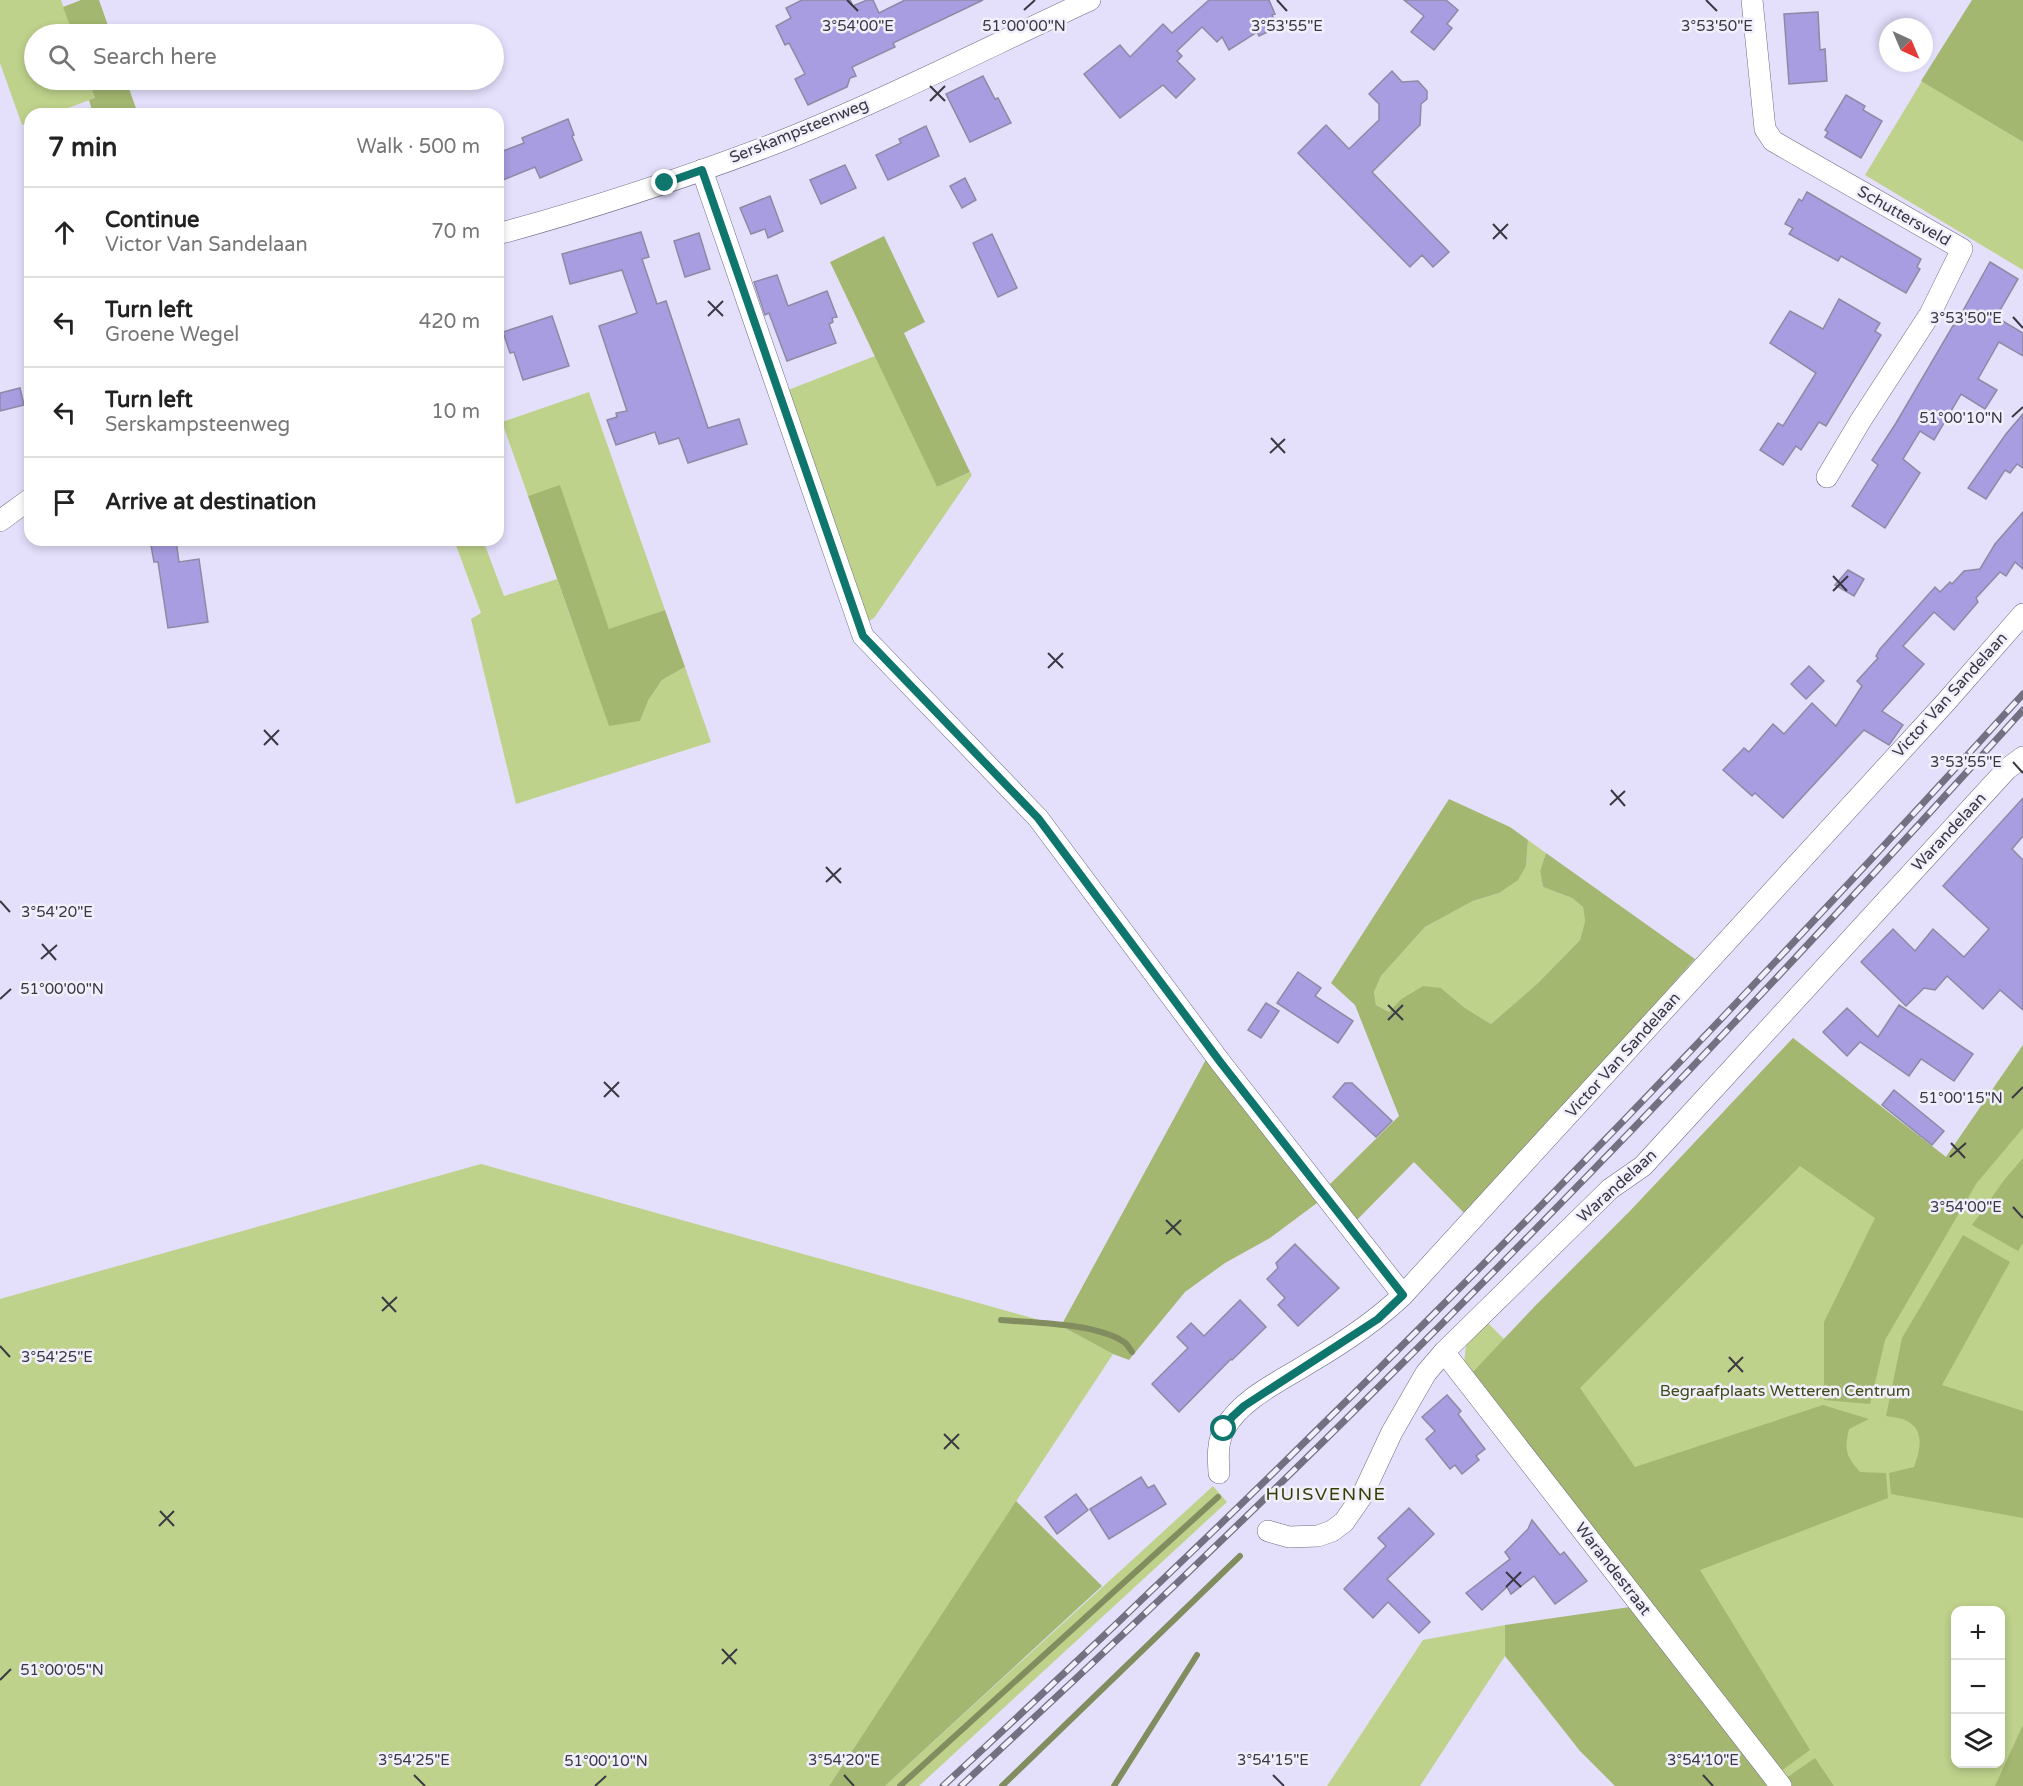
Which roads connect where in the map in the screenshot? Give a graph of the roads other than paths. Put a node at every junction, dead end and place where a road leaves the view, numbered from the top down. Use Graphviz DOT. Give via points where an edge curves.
graph roads {
  1 [pos="1090,0"];
  2 [pos="1752,0"];
  3 [pos="702,170"];
  4 [pos="504,232"];
  5 [pos="1827,477"];
  6 [pos="24,504"];
  7 [pos="0,521"];
  8 [pos="2023,614"];
  9 [pos="2023,757"];
  10 [pos="1403,1295"];
  11 [pos="1444,1352"];
  12 [pos="1219,1473"];
  13 [pos="1268,1531"];
  14 [pos="1780,1786"];
  1 -- 3 [label="street, Serskampsteenweg" via="866,104"];
  2 -- 5 [label="street, Schuttersveld" via="1765,129 1773,141 1962,249 1930,314"];
  3 -- 4 [label="street, Serskampsteenweg" via="570,215"];
  3 -- 10 [label="street" via="863,636 1038,818 1221,1063"];
  6 -- 7 [label="street"];
  8 -- 10 [label="street, Victor Van Sandelaan"];
  9 -- 11 [label="street, Warandelaan" via="2007,769 1643,1166 1610,1189"];
  10 -- 12 [label="street, Victor Van Sandelaan" via="1378,1319 1232,1417 1219,1443"];
  11 -- 13 [label="street, Warandelaan" via="1415,1390 1362,1496 1344,1522 1318,1536 1288,1537"];
  11 -- 14 [label="street, Warandestraat"];
}
